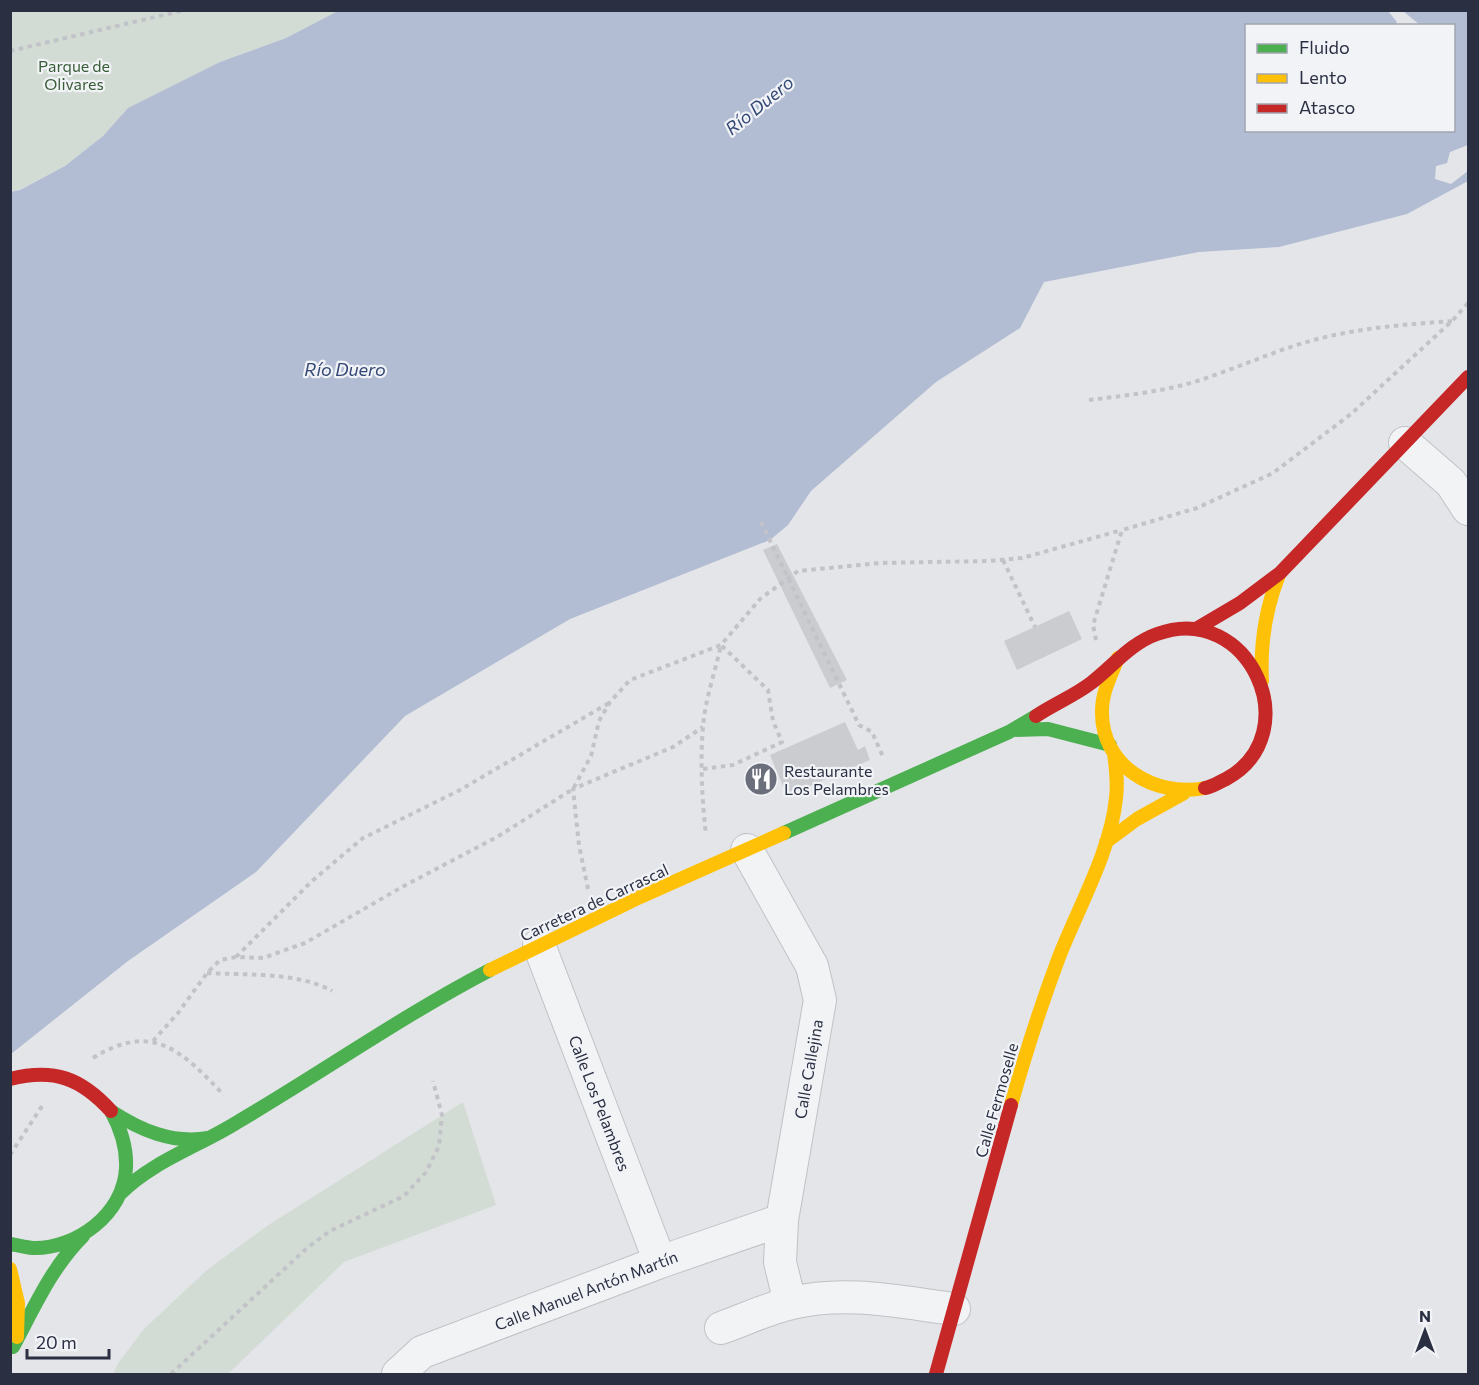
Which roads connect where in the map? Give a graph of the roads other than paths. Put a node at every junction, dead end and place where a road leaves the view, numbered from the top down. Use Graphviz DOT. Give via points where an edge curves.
graph roads {
  1 [pos="1468,377"];
  2 [pos="1405,443"];
  3 [pos="1468,509"];
  4 [pos="1280,573"];
  5 [pos="1196,629"];
  6 [pos="1118,658"];
  7 [pos="1262,681"];
  8 [pos="1012,730"];
  9 [pos="1112,749"];
  10 [pos="1184,793"];
  11 [pos="1106,842"];
  12 [pos="747,850"];
  13 [pos="539,945"];
  14 [pos="10,1079"];
  15 [pos="111,1111"];
  16 [pos="208,1138"];
  17 [pos="120,1194"];
  18 [pos="782,1220"];
  19 [pos="84,1235"];
  20 [pos="10,1244"];
  21 [pos="660,1262"];
  22 [pos="10,1269"];
  23 [pos="790,1303"];
  24 [pos="954,1309"];
  25 [pos="722,1328"];
  26 [pos="12,1350"];
  27 [pos="398,1374"];
  28 [pos="936,1374"];
  1 -- 2 [label="main road"];
  2 -- 3 [label="street" via="1451,483"];
  2 -- 4 [label="main road"];
  4 -- 5 [label="main road" via="1251,597"];
  4 -- 7 [label="main road" via="1263,619 1259,649"];
  5 -- 6 [label="main road" via="1167,630"];
  5 -- 7 [label="main road" via="1224,638 1247,657"];
  6 -- 8 [label="main road, Carretera de Carrascal" via="1083,690"];
  6 -- 9 [label="main road" via="1106,687 1102,715"];
  7 -- 10 [label="main road" via="1266,699 1264,734 1247,765 1218,786"];
  8 -- 9 [label="main road, Carretera de Carrascal" via="1048,729"];
  8 -- 12 [label="main road, Carretera de Carrascal"];
  9 -- 10 [label="main road" via="1126,769 1143,782"];
  9 -- 11 [label="main road, Calle Fermoselle" via="1116,800"];
  10 -- 11 [label="main road"];
  11 -- 24 [label="main road, Calle Fermoselle" via="1059,957 1025,1056"];
  12 -- 13 [label="main road, Carretera de Carrascal"];
  12 -- 18 [label="street, Calle Callejina" via="812,966 820,1000"];
  13 -- 16 [label="main road, Carretera de Carrascal" via="420,1008"];
  13 -- 21 [label="street, Calle Los Pelambres"];
  14 -- 15 [label="main road, bridge" via="37,1074 73,1080 97,1095"];
  15 -- 16 [label="main road, Carretera de Carrascal" via="160,1134 190,1140"];
  15 -- 17 [label="main road" via="125,1145 126,1172"];
  16 -- 17 [label="main road, Carretera de Carrascal" via="135,1179"];
  17 -- 19 [label="main road" via="104,1219"];
  18 -- 21 [label="street, Calle Manuel Antón Martín"];
  18 -- 23 [label="street, Calle Callejina" via="780,1262"];
  19 -- 20 [label="main road" via="48,1248"];
  19 -- 26 [label="main road" via="55,1270"];
  21 -- 27 [label="street, Calle Manuel Antón Martín" via="422,1352"];
  22 -- 26 [label="main road" via="19,1322"];
  23 -- 24 [label="street" via="832,1296"];
  23 -- 25 [label="street"];
  24 -- 28 [label="main road, Calle Fermoselle"];
}
